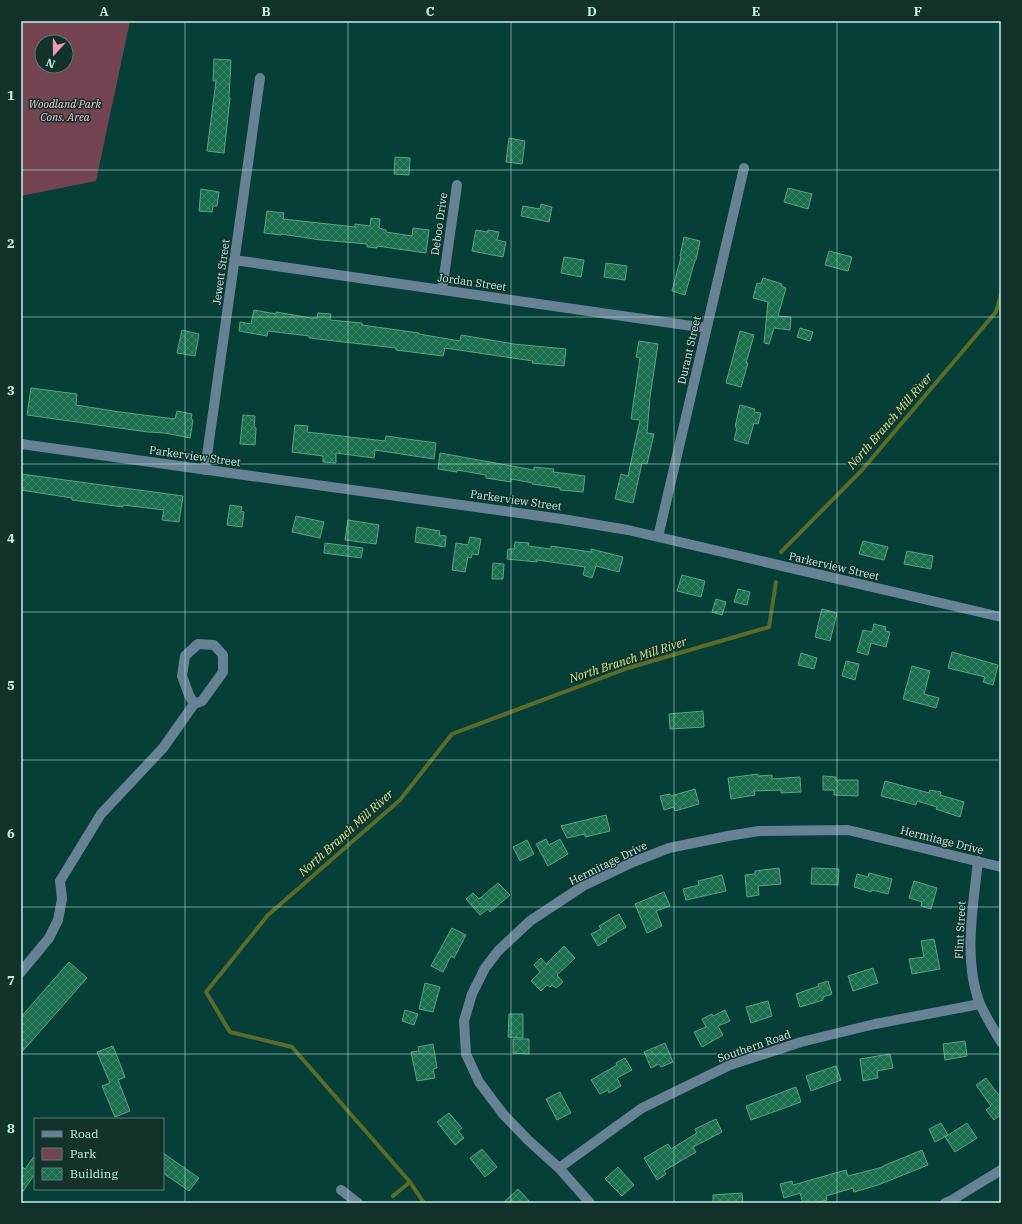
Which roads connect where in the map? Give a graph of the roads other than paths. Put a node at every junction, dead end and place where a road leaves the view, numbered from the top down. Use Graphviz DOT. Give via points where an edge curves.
graph roads {
  1 [pos="260,78"];
  2 [pos="744,168"];
  3 [pos="457,185"];
  4 [pos="234,260"];
  5 [pos="442,290"];
  6 [pos="706,328"];
  7 [pos="21,444"];
  8 [pos="205,470"];
  9 [pos="658,537"];
  10 [pos="1001,617"];
  11 [pos="194,704"];
  12 [pos="978,861"];
  13 [pos="1001,867"];
  14 [pos="21,972"];
  15 [pos="980,1004"];
  16 [pos="1001,1042"];
  17 [pos="558,1168"];
  18 [pos="1001,1170"];
  19 [pos="340,1190"];
  20 [pos="358,1203"];
  21 [pos="590,1203"];
  22 [pos="945,1203"];
  1 -- 4 [label="street, Jewett Street"];
  2 -- 6 [label="street, Durant Street"];
  3 -- 5 [label="street, Deboo Drive"];
  4 -- 5 [label="street, Jordan Street"];
  4 -- 8 [label="street, Jewett Street"];
  5 -- 6 [label="street, Jordan Street"];
  6 -- 9 [label="street, Durant Street"];
  7 -- 8 [label="street, Parkerview Street"];
  8 -- 9 [label="street, Parkerview Street" via="562,519"];
  9 -- 10 [label="street, Parkerview Street"];
  11 -- 11 [label="street" via="182,676 185,656 198,644 214,645 223,656 223,672 202,701"];
  11 -- 14 [label="street" via="164,748 101,814 60,881 62,900 58,920 49,938"];
  12 -- 13 [label="street, Hermitage Drive"];
  12 -- 15 [label="street, Flint Street" via="970,966"];
  12 -- 17 [label="street, Hermitage Drive" via="848,830 759,831 669,848 633,862 583,886 530,921 498,951 485,968 472,994 464,1022 466,1054 479,1082 503,1114"];
  15 -- 16 [label="street, Flint Street"];
  15 -- 17 [label="street, Southern Road" via="874,1024 801,1042 730,1065 642,1108"];
  17 -- 21 [label="street, Hermitage Drive"];
  18 -- 22 [label="street"];
  19 -- 20 [label="street"];
}
